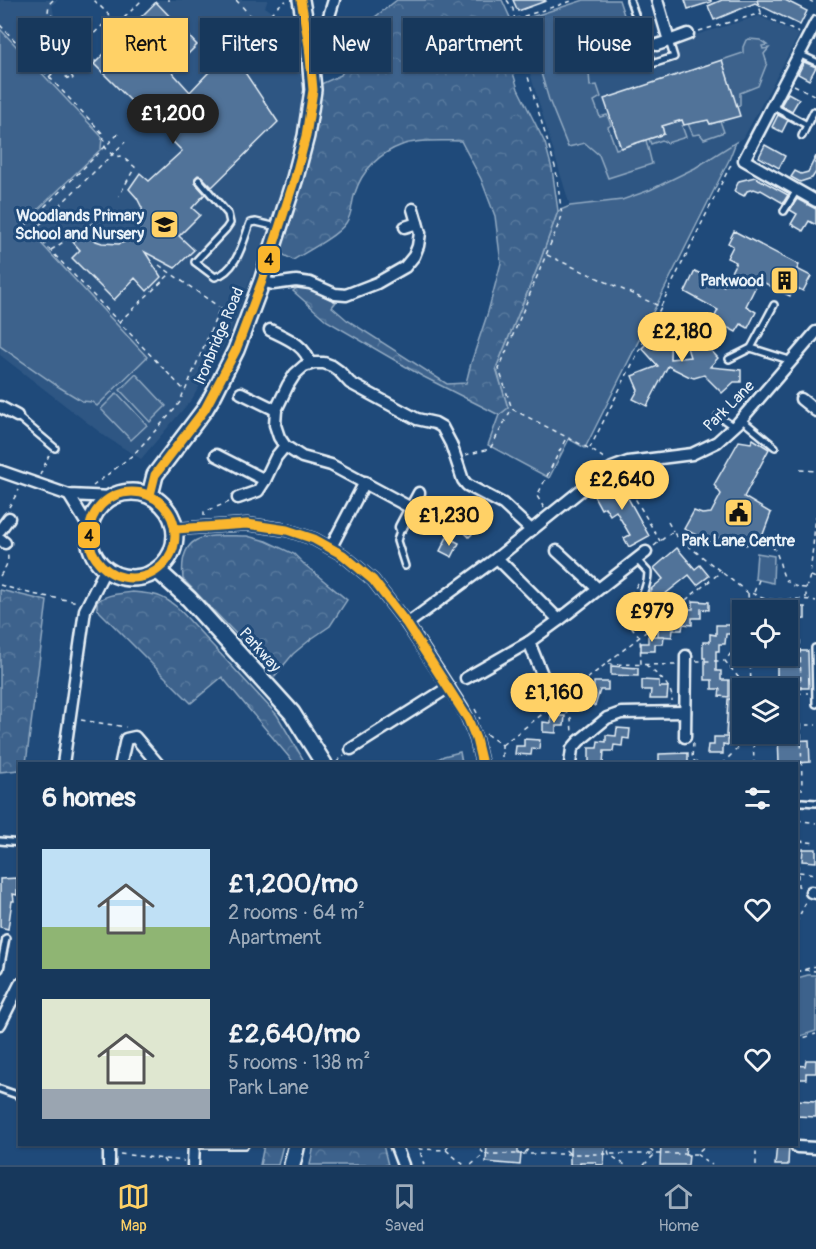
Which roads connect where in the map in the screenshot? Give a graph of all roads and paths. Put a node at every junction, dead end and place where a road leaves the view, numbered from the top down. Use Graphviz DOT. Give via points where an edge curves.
graph roads {
  1 [pos="53,0"];
  2 [pos="94,0"];
  3 [pos="142,0"];
  4 [pos="236,0"];
  5 [pos="321,0"];
  6 [pos="507,0"];
  7 [pos="554,0"];
  8 [pos="575,0"];
  9 [pos="630,0"];
  10 [pos="657,0"];
  11 [pos="757,0"];
  12 [pos="809,0"];
  13 [pos="294,1"];
  14 [pos="333,2"];
  15 [pos="815,2"];
  16 [pos="556,6"];
  17 [pos="762,15"];
  18 [pos="111,17"];
  19 [pos="54,18"];
  20 [pos="124,18"];
  21 [pos="255,18"];
  22 [pos="269,18"];
  23 [pos="328,18"];
  24 [pos="514,18"];
  25 [pos="517,18"];
  26 [pos="816,22"];
  27 [pos="0,25"];
  28 [pos="688,34"];
  29 [pos="91,36"];
  30 [pos="808,38"];
  31 [pos="669,41"];
  32 [pos="657,45"];
  33 [pos="799,54"];
  34 [pos="91,57"];
  35 [pos="96,62"];
  36 [pos="816,62"];
  37 [pos="54,72"];
  38 [pos="61,72"];
  39 [pos="68,72"];
  40 [pos="526,72"];
  41 [pos="52,74"];
  42 [pos="49,77"];
  43 [pos="786,80"];
  44 [pos="816,96"];
  45 [pos="772,106"];
  46 [pos="814,111"];
  47 [pos="807,125"];
  48 [pos="118,134"];
  49 [pos="802,136"];
  50 [pos="125,142"];
  51 [pos="104,147"];
  52 [pos="112,154"];
  53 [pos="744,160"];
  54 [pos="199,180"];
  55 [pos="797,190"];
  56 [pos="119,196"];
  57 [pos="815,198"];
  58 [pos="413,209"];
  59 [pos="784,211"];
  60 [pos="93,223"];
  61 [pos="417,223"];
  62 [pos="405,227"];
  63 [pos="279,228"];
  64 [pos="32,231"];
  65 [pos="50,250"];
  66 [pos="546,255"];
  67 [pos="159,266"];
  68 [pos="171,274"];
  69 [pos="262,281"];
  70 [pos="774,305"];
  71 [pos="661,307"];
  72 [pos="220,308"];
  73 [pos="234,316"];
  74 [pos="119,322"];
  75 [pos="270,330"];
  76 [pos="816,332"];
  77 [pos="751,348"];
  78 [pos="729,359"];
  79 [pos="791,362"];
  80 [pos="309,364"];
  81 [pos="185,391"];
  82 [pos="241,393"];
  83 [pos="0,407"];
  84 [pos="512,409"];
  85 [pos="276,410"];
  86 [pos="17,416"];
  87 [pos="718,416"];
  88 [pos="738,423"];
  89 [pos="566,437"];
  90 [pos="285,446"];
  91 [pos="54,447"];
  92 [pos="775,447"];
  93 [pos="590,449"];
  94 [pos="216,455"];
  95 [pos="455,458"];
  96 [pos="616,466"];
  97 [pos="800,470"];
  98 [pos="0,471"];
  99 [pos="816,471"];
  100 [pos="24,479"];
  101 [pos="265,480"];
  102 [pos="364,482"];
  103 [pos="37,483"];
  104 [pos="419,493"];
  105 [pos="74,495"];
  106 [pos="150,495"];
  107 [pos="112,497"];
  108 [pos="238,498"];
  109 [pos="411,508"];
  110 [pos="816,516"];
  111 [pos="549,517"];
  112 [pos="9,518"];
  113 [pos="668,522"];
  114 [pos="202,527"];
  115 [pos="401,527"];
  116 [pos="90,529"];
  117 [pos="176,529"];
  118 [pos="0,530"];
  119 [pos="531,530"];
  120 [pos="673,531"];
  121 [pos="815,536"];
  122 [pos="767,539"];
  123 [pos="3,541"];
  124 [pos="660,541"];
  125 [pos="688,545"];
  126 [pos="709,546"];
  127 [pos="331,547"];
  128 [pos="557,551"];
  129 [pos="646,552"];
  130 [pos="497,558"];
  131 [pos="636,559"];
  132 [pos="405,566"];
  133 [pos="105,570"];
  134 [pos="158,570"];
  135 [pos="722,571"];
  136 [pos="0,576"];
  137 [pos="810,576"];
  138 [pos="816,578"];
  139 [pos="759,580"];
  140 [pos="0,585"];
  141 [pos="806,588"];
  142 [pos="598,590"];
  143 [pos="748,592"];
  144 [pos="753,593"];
  145 [pos="806,598"];
  146 [pos="748,600"];
  147 [pos="816,601"];
  148 [pos="88,604"];
  149 [pos="636,605"];
  150 [pos="559,620"];
  151 [pos="406,624"];
  152 [pos="798,633"];
  153 [pos="529,642"];
  154 [pos="815,648"];
  155 [pos="732,652"];
  156 [pos="816,659"];
  157 [pos="686,661"];
  158 [pos="725,661"];
  159 [pos="606,664"];
  160 [pos="646,665"];
  161 [pos="466,678"];
  162 [pos="739,678"];
  163 [pos="448,687"];
  164 [pos="548,689"];
  165 [pos="798,693"];
  166 [pos="801,693"];
  167 [pos="816,693"];
  168 [pos="557,703"];
  169 [pos="816,704"];
  170 [pos="671,712"];
  171 [pos="685,712"];
  172 [pos="70,718"];
  173 [pos="801,725"];
  174 [pos="816,725"];
  175 [pos="135,737"];
  176 [pos="685,737"];
  177 [pos="579,741"];
  178 [pos="743,744"];
  179 [pos="753,744"];
  180 [pos="502,745"];
  181 [pos="351,749"];
  182 [pos="63,762"];
  183 [pos="121,762"];
  184 [pos="156,762"];
  185 [pos="327,762"];
  186 [pos="337,762"];
  187 [pos="481,762"];
  188 [pos="570,762"];
  189 [pos="696,762"];
  190 [pos="724,762"];
  191 [pos="754,762"];
  192 [pos="802,790"];
  193 [pos="802,802"];
  194 [pos="816,803"];
  195 [pos="798,820"];
  196 [pos="816,823"];
  197 [pos="0,841"];
  198 [pos="798,841"];
  199 [pos="18,843"];
  200 [pos="816,843"];
  201 [pos="798,872"];
  202 [pos="816,874"];
  203 [pos="798,886"];
  204 [pos="813,892"];
  205 [pos="798,919"];
  206 [pos="6,938"];
  207 [pos="816,966"];
  208 [pos="0,969"];
  209 [pos="804,970"];
  210 [pos="816,971"];
  211 [pos="798,972"];
  212 [pos="18,988"];
  213 [pos="0,1024"];
  214 [pos="816,1034"];
  215 [pos="798,1039"];
  216 [pos="0,1089"];
  217 [pos="18,1095"];
  218 [pos="194,1146"];
  219 [pos="297,1146"];
  220 [pos="396,1146"];
  221 [pos="418,1146"];
  222 [pos="448,1146"];
  223 [pos="475,1146"];
  224 [pos="530,1146"];
  225 [pos="561,1146"];
  226 [pos="612,1146"];
  227 [pos="646,1146"];
  228 [pos="704,1146"];
  229 [pos="756,1146"];
  230 [pos="797,1147"];
  231 [pos="816,1148"];
  232 [pos="109,1149"];
  233 [pos="419,1149"];
  234 [pos="446,1150"];
  235 [pos="484,1154"];
  236 [pos="524,1154"];
  237 [pos="570,1154"];
  238 [pos="609,1154"];
  239 [pos="655,1154"];
  240 [pos="696,1154"];
  241 [pos="163,1158"];
  242 [pos="194,1163"];
  243 [pos="109,1165"];
  244 [pos="167,1165"];
  245 [pos="292,1165"];
  246 [pos="403,1165"];
  247 [pos="424,1165"];
  248 [pos="464,1165"];
  249 [pos="471,1165"];
  250 [pos="625,1165"];
  251 [pos="644,1165"];
  252 [pos="712,1165"];
  253 [pos="756,1165"];
  1 -- 19 [label="path" via="48,12"];
  2 -- 18 [label="path"];
  3 -- 20 [label="path"];
  4 -- 21 [label="path"];
  5 -- 14 [label="street"];
  6 -- 24 [label="path"];
  7 -- 16 [label="path"];
  8 -- 16 [label="path"];
  9 -- 31 [label="lane" via="652,64 674,57"];
  10 -- 31 [label="street"];
  11 -- 17 [label="path"];
  12 -- 15 [label="path"];
  13 -- 22 [label="path" via="282,3"];
  13 -- 63 [label="main road, Ironbridge Road" via="309,46 313,90 303,147"];
  14 -- 23 [label="street"];
  16 -- 25 [label="path"];
  17 -- 28 [label="path"];
  17 -- 30 [label="path"];
  18 -- 29 [label="path"];
  26 -- 30 [label="street"];
  27 -- 42 [label="path"];
  28 -- 31 [label="street"];
  30 -- 33 [label="street"];
  31 -- 32 [label="street"];
  33 -- 36 [label="lane"];
  33 -- 43 [label="street"];
  34 -- 35 [label="path"];
  37 -- 41 [label="path"];
  38 -- 39 [label="path" via="71,81"];
  40 -- 66 [label="path" via="556,170 562,216"];
  41 -- 42 [label="path"];
  42 -- 51 [label="path" via="104,135"];
  43 -- 44 [label="path"];
  43 -- 45 [label="street"];
  45 -- 47 [label="lane"];
  45 -- 53 [label="street"];
  46 -- 47 [label="lane"];
  47 -- 49 [label="lane"];
  48 -- 51 [label="path"];
  50 -- 52 [label="path"];
  51 -- 52 [label="path"];
  51 -- 64 [label="path" via="26,225"];
  52 -- 56 [label="path" via="135,167"];
  52 -- 64 [label="path"];
  53 -- 55 [label="street"];
  53 -- 71 [label="path" via="730,166"];
  54 -- 63 [label="lane" via="228,214 230,223 195,262 215,277 237,259 250,223"];
  55 -- 57 [label="street"];
  55 -- 59 [label="lane"];
  58 -- 61 [label="street"];
  60 -- 65 [label="path"];
  61 -- 62 [label="street"];
  61 -- 69 [label="street" via="418,246 405,267 346,295 296,281"];
  63 -- 69 [label="main road, Ironbridge Road"];
  64 -- 65 [label="path"];
  65 -- 74 [label="path"];
  66 -- 71 [label="path"];
  66 -- 84 [label="path" via="499,369"];
  67 -- 68 [label="path"];
  68 -- 72 [label="path"];
  68 -- 74 [label="path"];
  69 -- 106 [label="main road, Ironbridge Road" via="236,350 214,394 155,475"];
  70 -- 77 [label="lane"];
  71 -- 93 [label="path"];
  72 -- 73 [label="path"];
  72 -- 81 [label="path"];
  74 -- 81 [label="path"];
  75 -- 80 [label="street" via="297,343"];
  76 -- 79 [label="street, Park Lane"];
  77 -- 78 [label="lane"];
  77 -- 79 [label="lane"];
  79 -- 88 [label="street, Park Lane"];
  80 -- 85 [label="street" via="295,374"];
  80 -- 95 [label="street" via="332,366 359,388 417,419 442,427"];
  81 -- 105 [label="path" via="174,410 134,454"];
  82 -- 85 [label="street"];
  83 -- 86 [label="street"];
  84 -- 89 [label="path"];
  84 -- 95 [label="path" via="490,449"];
  85 -- 90 [label="street" via="275,425"];
  86 -- 91 [label="lane"];
  87 -- 88 [label="lane"];
  88 -- 92 [label="lane"];
  88 -- 96 [label="street, Park Lane" via="717,442 692,454 669,461"];
  89 -- 93 [label="path"];
  89 -- 111 [label="path" via="537,496"];
  90 -- 101 [label="street"];
  90 -- 102 [label="street"];
  91 -- 103 [label="path"];
  93 -- 96 [label="path"];
  94 -- 101 [label="street"];
  95 -- 119 [label="street" via="467,485 503,504"];
  96 -- 111 [label="street, Park Lane"];
  96 -- 124 [label="path"];
  97 -- 99 [label="path"];
  98 -- 100 [label="street"];
  100 -- 103 [label="street"];
  100 -- 112 [label="path" via="6,512"];
  101 -- 108 [label="street" via="258,491"];
  102 -- 109 [label="street"];
  102 -- 127 [label="street"];
  103 -- 105 [label="street"];
  104 -- 109 [label="street"];
  105 -- 107 [label="street"];
  105 -- 116 [label="street"];
  106 -- 107 [label="main road" via="129,491"];
  106 -- 117 [label="main road" via="164,506"];
  107 -- 116 [label="main road" via="102,503"];
  108 -- 114 [label="path" via="204,512"];
  109 -- 115 [label="street"];
  110 -- 121 [label="path"];
  111 -- 119 [label="street, Park Lane"];
  112 -- 118 [label="street"];
  113 -- 120 [label="path"];
  114 -- 117 [label="street"];
  114 -- 127 [label="street" via="247,524 287,530"];
  115 -- 132 [label="lane" via="397,541"];
  116 -- 133 [label="main road" via="91,550"];
  117 -- 134 [label="main road" via="173,549"];
  119 -- 130 [label="street, Park Lane"];
  120 -- 124 [label="path"];
  120 -- 125 [label="path"];
  121 -- 137 [label="path"];
  122 -- 141 [label="path" via="785,578"];
  123 -- 136 [label="path" via="8,557"];
  124 -- 129 [label="path"];
  125 -- 126 [label="path"];
  125 -- 135 [label="path"];
  127 -- 151 [label="street" via="373,579"];
  128 -- 142 [label="street"];
  129 -- 131 [label="street"];
  130 -- 150 [label="street"];
  130 -- 151 [label="street, Park Lane"];
  131 -- 142 [label="street"];
  131 -- 149 [label="lane" via="648,572 644,593"];
  133 -- 134 [label="main road" via="137,578"];
  133 -- 148 [label="street"];
  134 -- 185 [label="main road, Parkway" via="292,713"];
  135 -- 143 [label="path"];
  135 -- 159 [label="path"];
  137 -- 138 [label="path"];
  137 -- 141 [label="path"];
  139 -- 144 [label="path"];
  140 -- 148 [label="path"];
  141 -- 145 [label="path"];
  142 -- 150 [label="street"];
  143 -- 144 [label="path"];
  143 -- 146 [label="path"];
  144 -- 145 [label="path" via="764,599"];
  145 -- 147 [label="path"];
  148 -- 172 [label="street"];
  150 -- 153 [label="street"];
  151 -- 163 [label="street"];
  152 -- 166 [label="path"];
  153 -- 161 [label="street"];
  153 -- 164 [label="street"];
  154 -- 156 [label="lane"];
  155 -- 158 [label="path"];
  156 -- 167 [label="lane"];
  157 -- 158 [label="path"];
  157 -- 160 [label="path"];
  157 -- 171 [label="street"];
  158 -- 162 [label="path"];
  159 -- 160 [label="path"];
  159 -- 168 [label="path"];
  160 -- 170 [label="path" via="667,684 672,695"];
  163 -- 181 [label="street"];
  163 -- 187 [label="street" via="473,729"];
  165 -- 166 [label="path"];
  166 -- 167 [label="path"];
  167 -- 169 [label="lane"];
  168 -- 177 [label="path" via="571,718 572,733"];
  168 -- 180 [label="path"];
  170 -- 171 [label="street"];
  170 -- 177 [label="street" via="621,713 607,718"];
  171 -- 176 [label="street"];
  172 -- 175 [label="path" via="125,727"];
  172 -- 182 [label="street"];
  173 -- 174 [label="path"];
  173 -- 192 [label="path"];
  175 -- 183 [label="street" via="126,739"];
  175 -- 184 [label="street"];
  176 -- 189 [label="path" via="693,741 692,759"];
  177 -- 188 [label="street" via="572,749"];
  178 -- 190 [label="path"];
  179 -- 191 [label="path"];
  181 -- 186 [label="path"];
  193 -- 194 [label="lane"];
  195 -- 196 [label="path"];
  197 -- 199 [label="lane"];
  198 -- 200 [label="path"];
  201 -- 202 [label="path"];
  203 -- 204 [label="path"];
  204 -- 205 [label="path"];
  206 -- 208 [label="lane"];
  207 -- 209 [label="path"];
  209 -- 210 [label="path"];
  209 -- 211 [label="path"];
  212 -- 213 [label="street"];
  214 -- 215 [label="path"];
  216 -- 217 [label="lane"];
  218 -- 242 [label="street"];
  219 -- 245 [label="main road"];
  220 -- 246 [label="street"];
  221 -- 233 [label="path"];
  222 -- 234 [label="path"];
  223 -- 235 [label="path"];
  224 -- 236 [label="path"];
  225 -- 237 [label="path"];
  226 -- 238 [label="path"];
  227 -- 239 [label="path"];
  228 -- 240 [label="path"];
  229 -- 253 [label="path"];
  230 -- 231 [label="street"];
  232 -- 241 [label="path"];
  232 -- 243 [label="street"];
  233 -- 234 [label="path"];
  233 -- 247 [label="path"];
  234 -- 248 [label="path"];
  235 -- 236 [label="path"];
  235 -- 249 [label="path"];
  236 -- 237 [label="path"];
  237 -- 238 [label="path"];
  238 -- 239 [label="path"];
  238 -- 250 [label="path"];
  239 -- 240 [label="path"];
  239 -- 251 [label="path"];
  240 -- 252 [label="path"];
  241 -- 242 [label="path"];
  241 -- 244 [label="path"];
}
